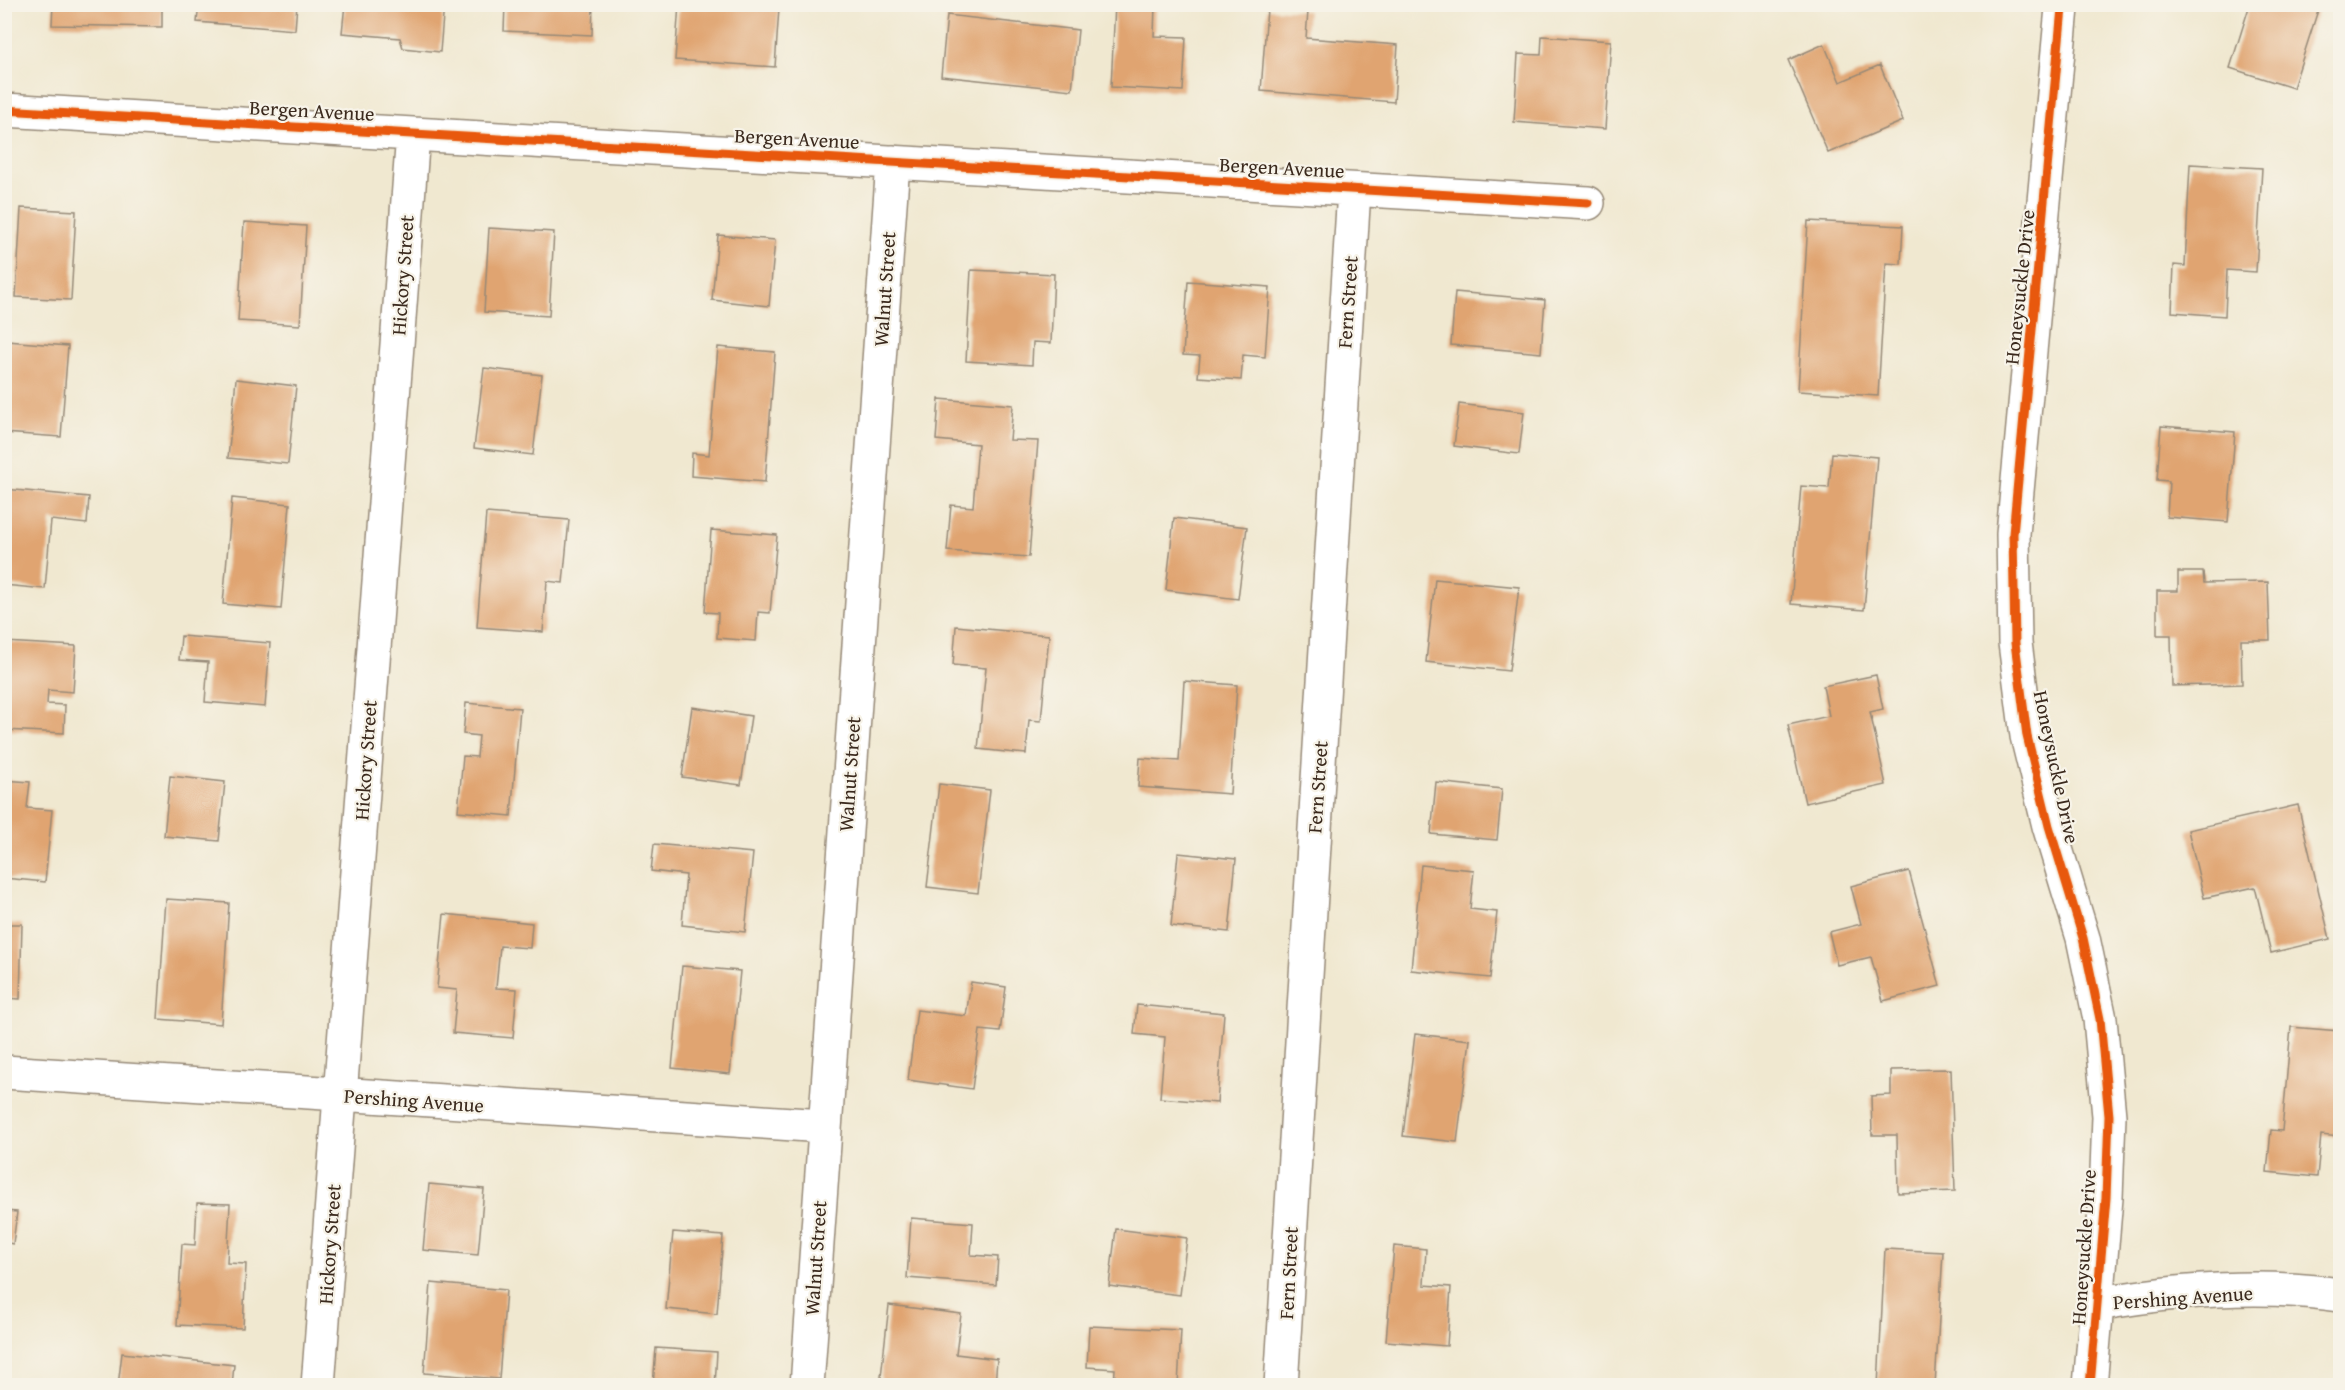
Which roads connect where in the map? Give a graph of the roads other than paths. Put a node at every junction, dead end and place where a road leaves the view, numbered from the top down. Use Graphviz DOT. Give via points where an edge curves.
graph roads {
  1 [pos="2062,8"];
  2 [pos="4,110"];
  3 [pos="413,134"];
  4 [pos="893,162"];
  5 [pos="1354,189"];
  6 [pos="1588,203"];
  7 [pos="4,1072"];
  8 [pos="340,1095"];
  9 [pos="824,1126"];
  10 [pos="2340,1295"];
  11 [pos="2097,1304"];
  12 [pos="318,1386"];
  13 [pos="807,1386"];
  14 [pos="1281,1386"];
  15 [pos="2090,1386"];
  1 -- 11 [label="street, Honeysuckle Drive" via="2013,534 2015,643 2027,736 2083,938 2100,1019 2109,1116"];
  2 -- 3 [label="street, Bergen Avenue"];
  3 -- 4 [label="street, Bergen Avenue"];
  3 -- 8 [label="street, Hickory Street"];
  4 -- 5 [label="street, Bergen Avenue"];
  4 -- 9 [label="street, Walnut Street"];
  5 -- 6 [label="street, Bergen Avenue"];
  5 -- 14 [label="street, Fern Street"];
  7 -- 8 [label="street, Pershing Avenue"];
  8 -- 9 [label="street, Pershing Avenue"];
  8 -- 12 [label="street, Hickory Street"];
  9 -- 13 [label="street, Walnut Street"];
  10 -- 11 [label="street, Pershing Avenue" via="2228,1289 2148,1295"];
  11 -- 15 [label="street, Honeysuckle Drive"];
}
